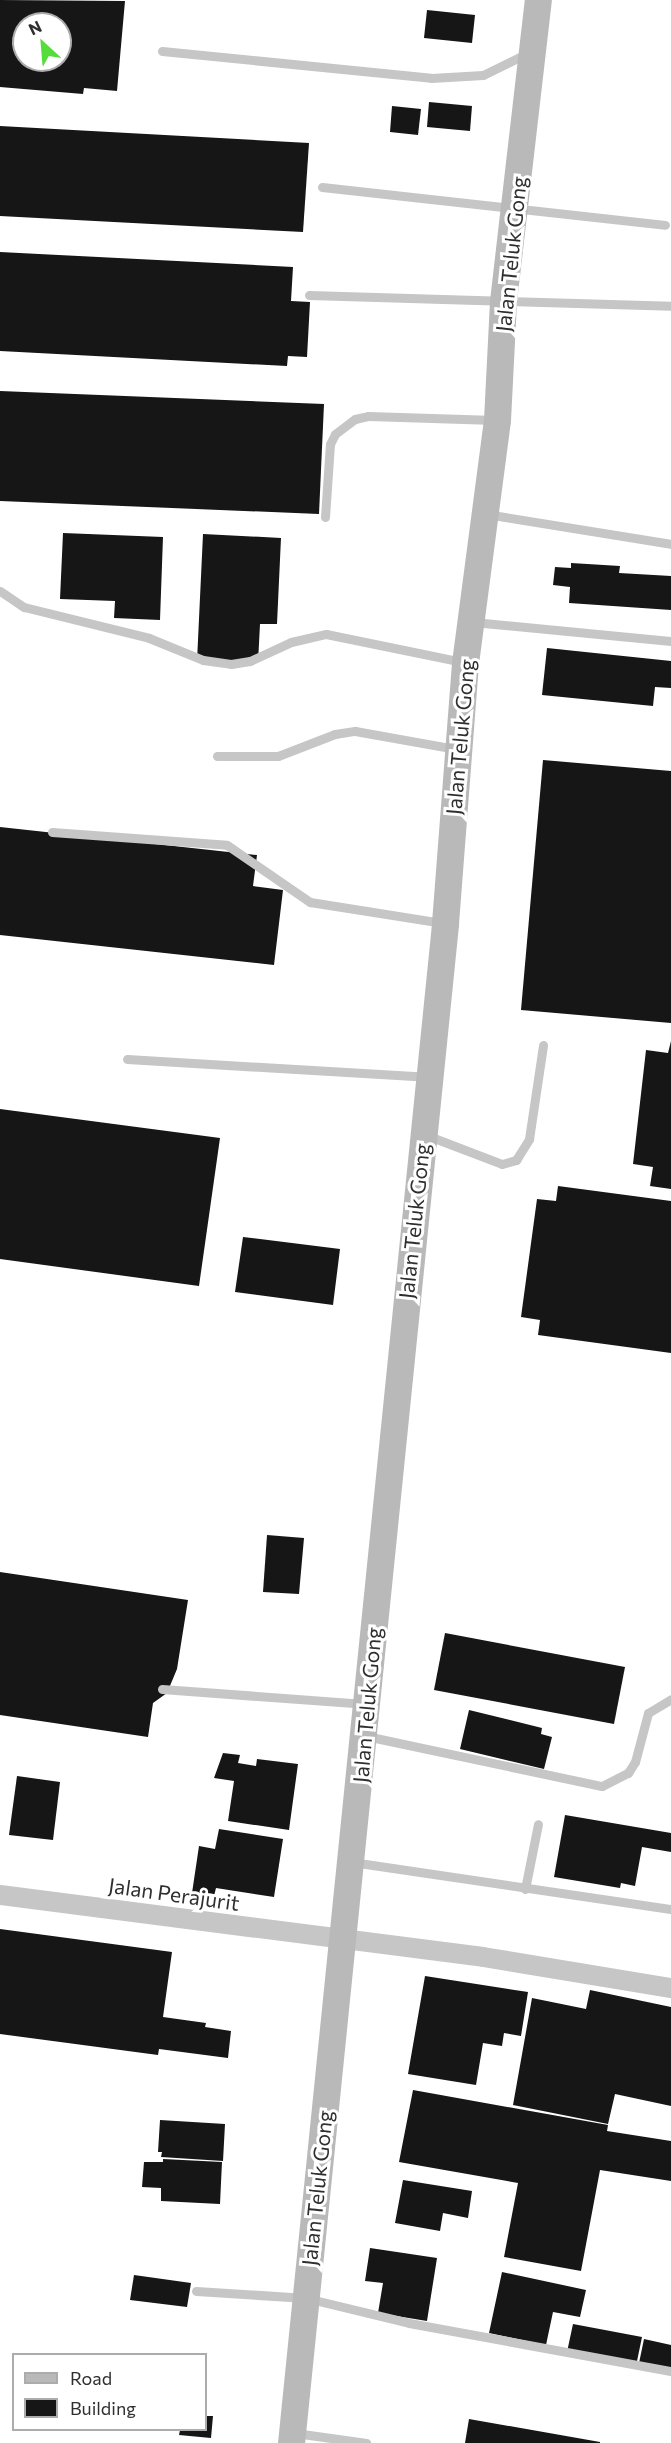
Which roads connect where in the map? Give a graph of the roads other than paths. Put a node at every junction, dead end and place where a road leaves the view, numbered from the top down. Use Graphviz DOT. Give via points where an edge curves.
graph roads {
  1 [pos="538,0"];
  2 [pos="533,50"];
  3 [pos="162,51"];
  4 [pos="322,187"];
  5 [pos="515,208"];
  6 [pos="665,225"];
  7 [pos="309,295"];
  8 [pos="504,301"];
  9 [pos="671,306"];
  10 [pos="497,420"];
  11 [pos="484,514"];
  12 [pos="325,517"];
  13 [pos="671,544"];
  14 [pos="0,591"];
  15 [pos="471,621"];
  16 [pos="671,641"];
  17 [pos="465,663"];
  18 [pos="458,749"];
  19 [pos="217,756"];
  20 [pos="52,832"];
  21 [pos="445,923"];
  22 [pos="543,1045"];
  23 [pos="127,1059"];
  24 [pos="429,1077"];
  25 [pos="424,1135"];
  26 [pos="162,1689"];
  27 [pos="671,1699"];
  28 [pos="367,1704"];
  29 [pos="363,1736"];
  30 [pos="537,1824"];
  31 [pos="352,1862"];
  32 [pos="525,1889"];
  33 [pos="0,1895"];
  34 [pos="671,1909"];
  35 [pos="341,1941"];
  36 [pos="671,1988"];
  37 [pos="196,2291"];
  38 [pos="306,2298"];
  39 [pos="671,2371"];
  40 [pos="292,2438"];
  41 [pos="366,2443"];
  1 -- 2 [label="street, Jalan Teluk Gong"];
  2 -- 3 [label="lane" via="483,75 431,78"];
  2 -- 5 [label="street, Jalan Teluk Gong"];
  4 -- 5 [label="lane"];
  5 -- 6 [label="lane"];
  5 -- 8 [label="street, Jalan Teluk Gong"];
  7 -- 8 [label="lane"];
  8 -- 9 [label="lane"];
  8 -- 10 [label="street, Jalan Teluk Gong"];
  10 -- 11 [label="street, Jalan Teluk Gong"];
  10 -- 12 [label="lane" via="368,416 354,419 335,434 330,444"];
  11 -- 13 [label="lane"];
  11 -- 15 [label="street, Jalan Teluk Gong"];
  14 -- 17 [label="lane" via="24,607 140,635 203,660 231,664 250,661 291,642 326,634"];
  15 -- 16 [label="lane"];
  15 -- 17 [label="street, Jalan Teluk Gong"];
  17 -- 18 [label="street, Jalan Teluk Gong"];
  18 -- 19 [label="lane" via="355,731 335,734 278,756"];
  18 -- 21 [label="street, Jalan Teluk Gong"];
  20 -- 21 [label="lane" via="227,845 310,902"];
  21 -- 24 [label="street, Jalan Teluk Gong"];
  22 -- 25 [label="lane" via="529,1139 516,1160 502,1164"];
  23 -- 24 [label="lane"];
  24 -- 25 [label="street, Jalan Teluk Gong"];
  25 -- 28 [label="street, Jalan Teluk Gong"];
  26 -- 28 [label="lane"];
  27 -- 29 [label="lane" via="648,1713 635,1762 628,1773 602,1786"];
  28 -- 29 [label="street, Jalan Teluk Gong"];
  29 -- 31 [label="street, Jalan Teluk Gong"];
  30 -- 32 [label="lane"];
  31 -- 32 [label="lane"];
  31 -- 35 [label="street, Jalan Teluk Gong"];
  32 -- 34 [label="lane"];
  33 -- 35 [label="street, Jalan Perajurit"];
  35 -- 36 [label="street, Jalan Perajurit" via="483,1958"];
  35 -- 38 [label="street, Jalan Teluk Gong"];
  37 -- 38 [label="lane"];
  38 -- 39 [label="lane" via="410,2323"];
  38 -- 40 [label="street, Jalan Teluk Gong"];
  40 -- 41 [label="lane"];
}
